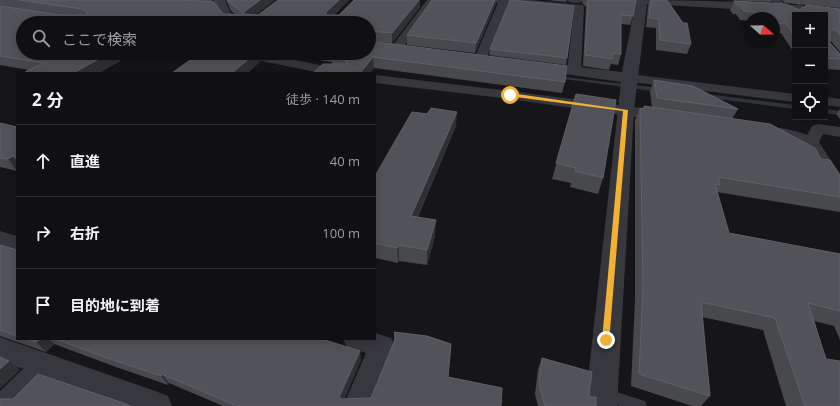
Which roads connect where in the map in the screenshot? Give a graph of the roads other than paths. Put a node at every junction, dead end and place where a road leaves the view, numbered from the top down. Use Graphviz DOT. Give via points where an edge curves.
graph roads {
  1 [pos="500,0"];
  2 [pos="570,0"];
  3 [pos="581,0"];
  4 [pos="415,2"];
  5 [pos="430,2"];
  6 [pos="639,2"];
  7 [pos="779,4"];
  8 [pos="218,5"];
  9 [pos="792,13"];
  10 [pos="840,13"];
  11 [pos="226,16"];
  12 [pos="389,48"];
  13 [pos="411,51"];
  14 [pos="465,57"];
  15 [pos="480,59"];
  16 [pos="276,60"];
  17 [pos="496,61"];
  18 [pos="520,64"];
  19 [pos="574,71"];
  20 [pos="335,72"];
  21 [pos="629,78"];
  22 [pos="376,79"];
  23 [pos="792,98"];
  24 [pos="828,102"];
  25 [pos="840,103"];
  26 [pos="625,110"];
  27 [pos="679,118"];
  28 [pos="749,129"];
  29 [pos="840,132"];
  30 [pos="811,142"];
  31 [pos="840,189"];
  32 [pos="0,240"];
  33 [pos="16,244"];
  34 [pos="360,340"];
  35 [pos="0,349"];
  36 [pos="45,366"];
  37 [pos="602,400"];
  38 [pos="4,406"];
  39 [pos="158,406"];
  40 [pos="358,406"];
  41 [pos="640,406"];
  1 -- 15 [label="street"];
  1 -- 19 [label="street" via="578,7"];
  2 -- 3 [label="street"];
  4 -- 5 [label="street"];
  5 -- 12 [label="street"];
  6 -- 7 [label="street"];
  6 -- 21 [label="street"];
  7 -- 9 [label="street"];
  7 -- 10 [label="street"];
  8 -- 11 [label="street"];
  12 -- 13 [label="street"];
  14 -- 15 [label="street"];
  15 -- 17 [label="street"];
  16 -- 20 [label="street"];
  18 -- 19 [label="street"];
  19 -- 21 [label="street"];
  21 -- 23 [label="street"];
  21 -- 26 [label="street"];
  22 -- 26 [label="street"];
  24 -- 25 [label="street"];
  26 -- 27 [label="street"];
  26 -- 37 [label="street"];
  28 -- 30 [label="street" via="796,136"];
  29 -- 30 [label="street" via="818,129"];
  30 -- 31 [label="street"];
  32 -- 33 [label="street"];
  34 -- 40 [label="street" via="382,346"];
  35 -- 36 [label="street"];
  36 -- 38 [label="street"];
  36 -- 39 [label="street"];
  37 -- 41 [label="lane"];
}
